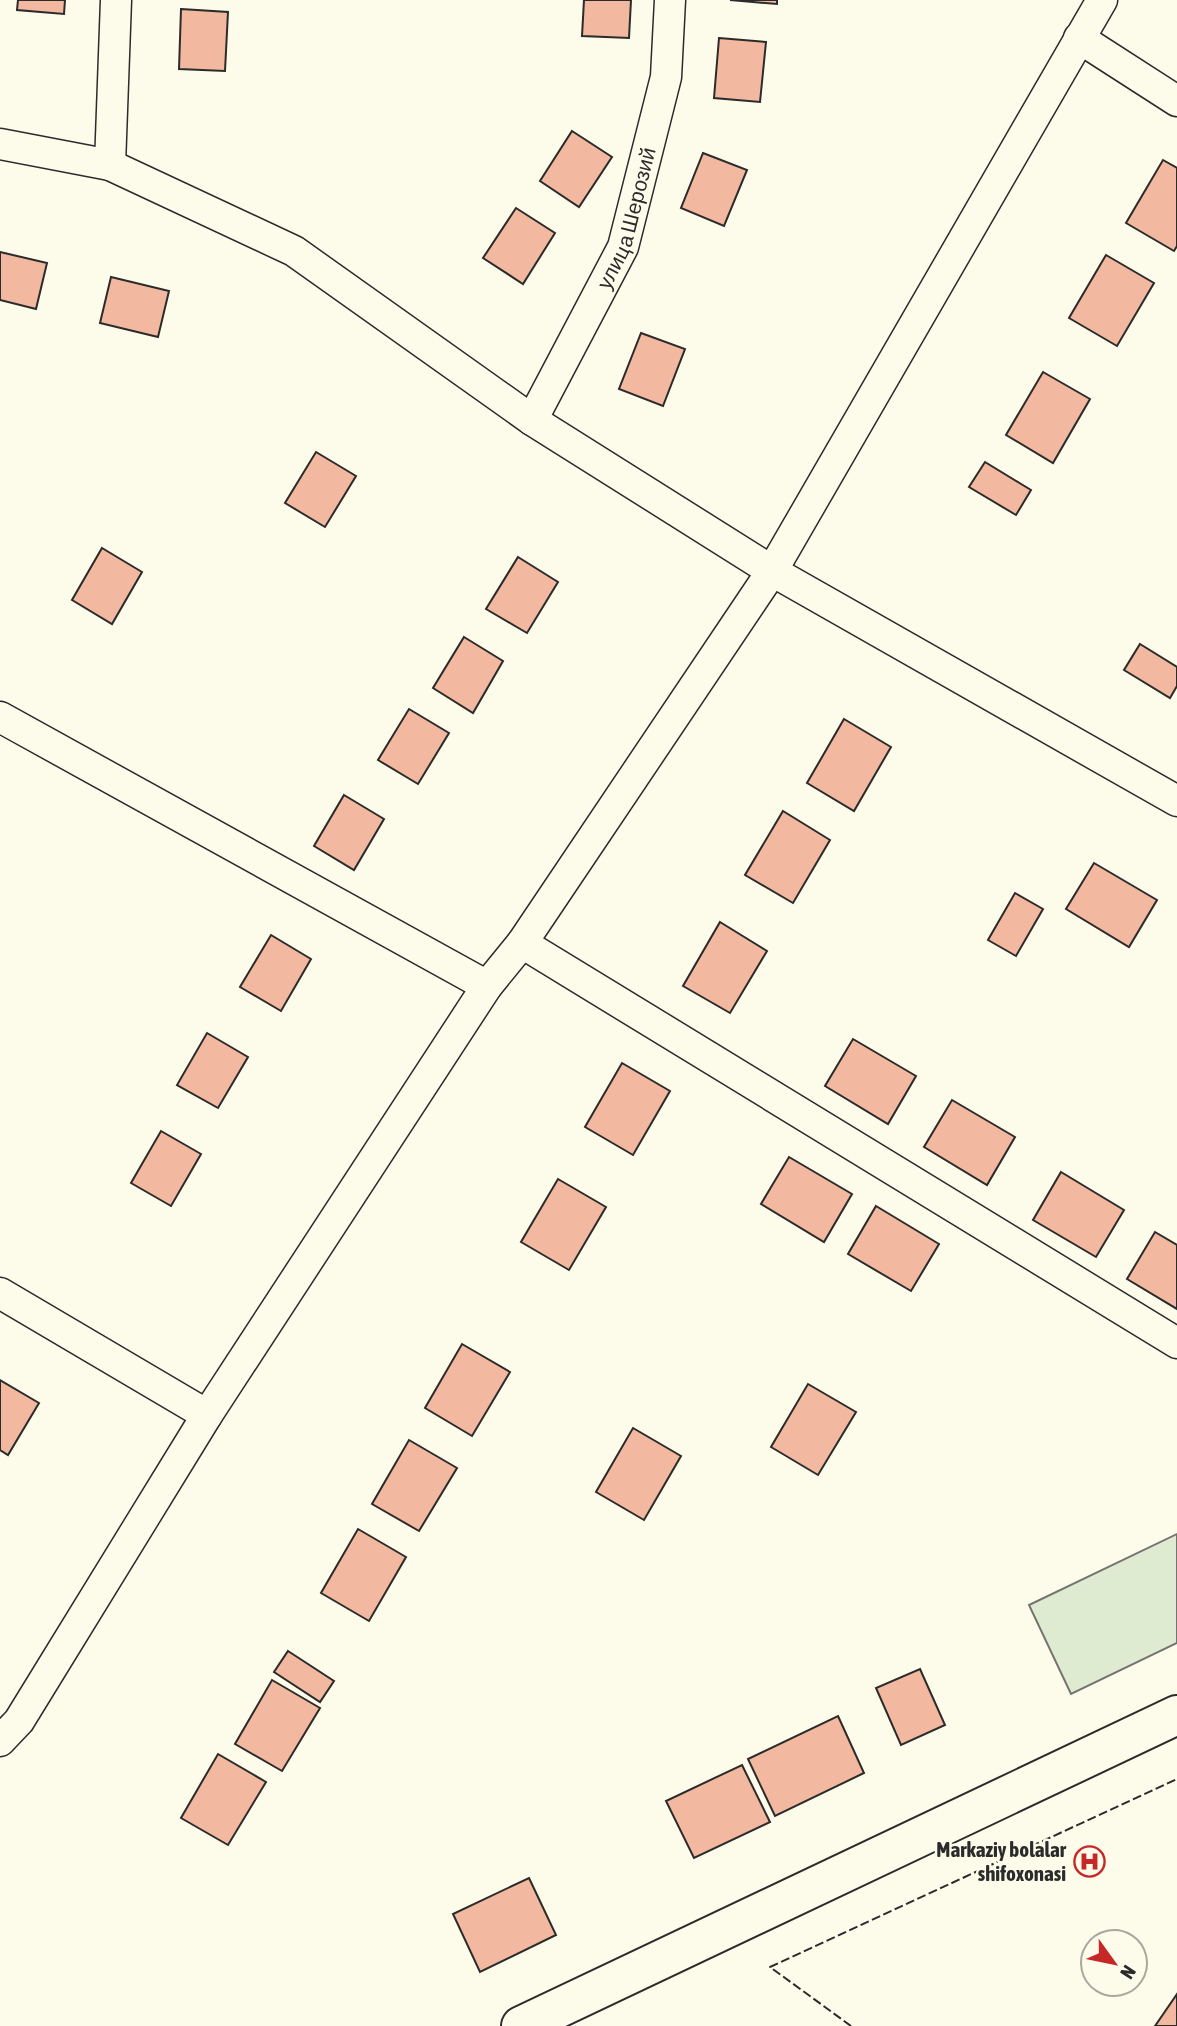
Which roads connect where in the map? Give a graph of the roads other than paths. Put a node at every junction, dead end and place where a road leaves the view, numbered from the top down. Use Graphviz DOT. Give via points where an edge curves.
graph roads {
  1 [pos="116,0"];
  2 [pos="670,0"];
  3 [pos="1102,0"];
  4 [pos="1079,38"];
  5 [pos="1177,101"];
  6 [pos="0,144"];
  7 [pos="110,165"];
  8 [pos="532,420"];
  9 [pos="772,571"];
  10 [pos="0,717"];
  11 [pos="1177,801"];
  12 [pos="522,943"];
  13 [pos="487,986"];
  14 [pos="0,1293"];
  15 [pos="1177,1343"];
  16 [pos="207,1415"];
  17 [pos="1177,1715"];
  18 [pos="0,1741"];
  19 [pos="521,2026"];
  1 -- 7 [label="street"];
  2 -- 8 [label="street, улица Шерозий" via="666,77 623,247"];
  3 -- 4 [label="street"];
  4 -- 5 [label="street"];
  4 -- 9 [label="street"];
  6 -- 7 [label="street"];
  7 -- 8 [label="street" via="294,251"];
  8 -- 9 [label="street"];
  9 -- 11 [label="street"];
  9 -- 12 [label="street"];
  10 -- 13 [label="street"];
  12 -- 13 [label="street"];
  12 -- 15 [label="street"];
  13 -- 16 [label="street"];
  14 -- 16 [label="street"];
  16 -- 18 [label="street" via="19,1721"];
  17 -- 19 [label="street"];
}
